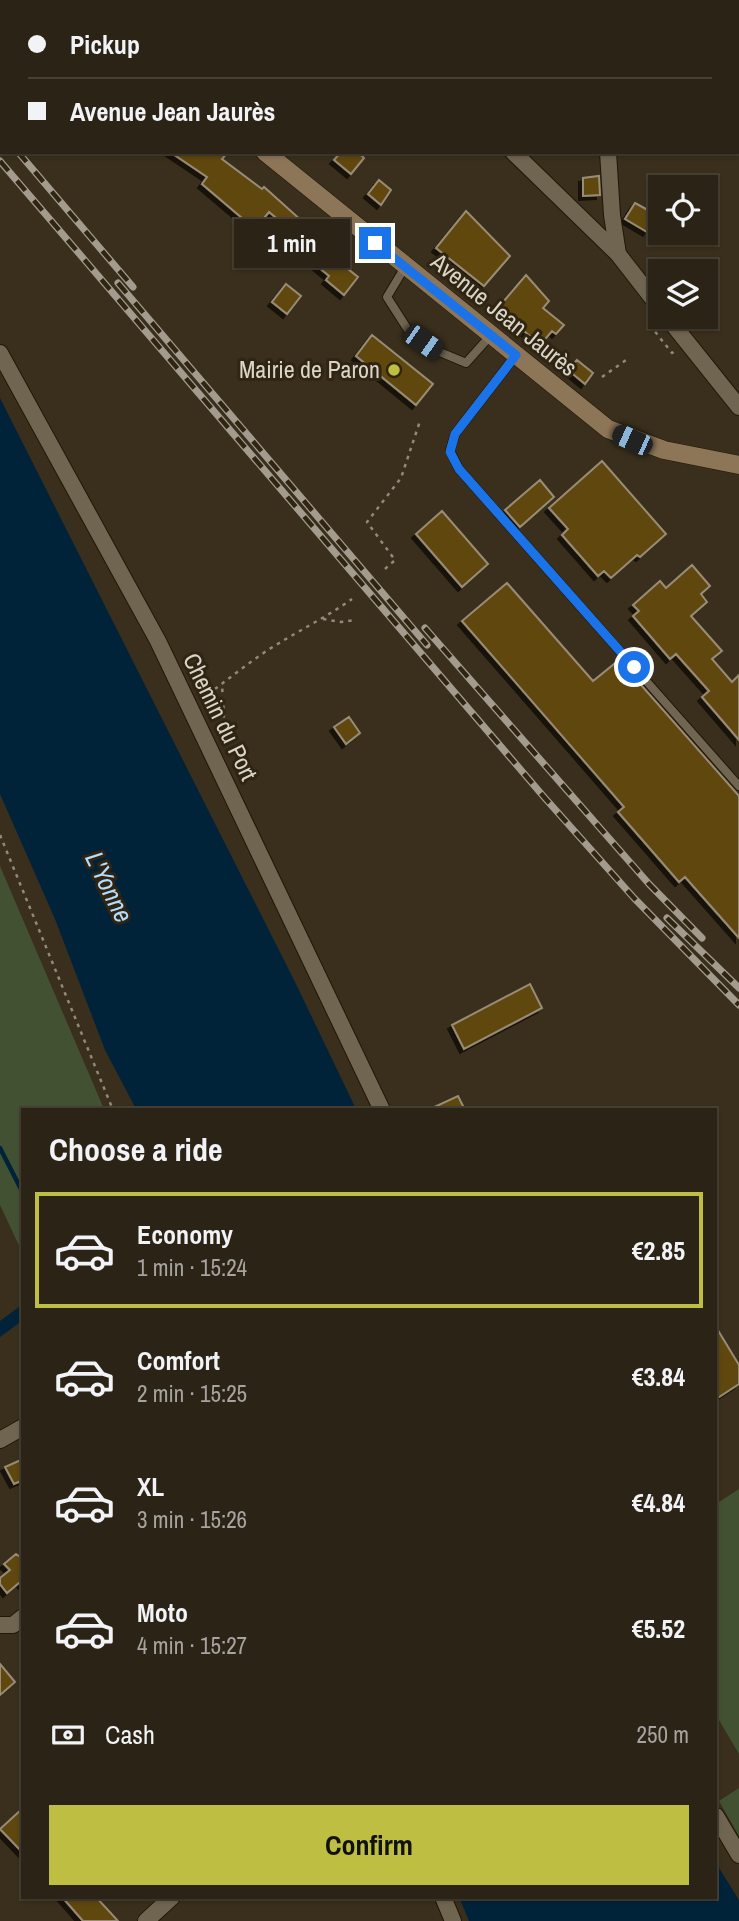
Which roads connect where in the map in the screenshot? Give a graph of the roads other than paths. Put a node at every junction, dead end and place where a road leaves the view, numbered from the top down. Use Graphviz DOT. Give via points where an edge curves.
graph roads {
  1 [pos="266,154"];
  2 [pos="515,154"];
  3 [pos="608,154"];
  4 [pos="618,254"];
  5 [pos="405,267"];
  6 [pos="648,293"];
  7 [pos="677,329"];
  8 [pos="491,335"];
  9 [pos="0,353"];
  10 [pos="516,355"];
  11 [pos="739,407"];
  12 [pos="739,465"];
  13 [pos="739,786"];
  14 [pos="381,1108"];
  15 [pos="21,1428"];
  16 [pos="0,1440"];
  17 [pos="21,1619"];
  18 [pos="0,1625"];
  19 [pos="717,1818"];
  20 [pos="739,1855"];
  21 [pos="170,1899"];
  22 [pos="444,1899"];
  23 [pos="154,1918"];
  24 [pos="453,1921"];
  1 -- 5 [label="main road, Avenue Jean Jaurès"];
  2 -- 4 [label="street"];
  3 -- 4 [label="street"];
  4 -- 6 [label="street"];
  5 -- 8 [label="main road, Avenue Jean Jaurès"];
  5 -- 8 [label="lane" via="387,297 410,333 435,351 466,363"];
  7 -- 11 [label="street"];
  8 -- 10 [label="main road, Avenue Jean Jaurès"];
  9 -- 14 [label="street, Chemin du Port" via="158,641"];
  10 -- 12 [label="main road, Avenue Jean Jaurès" via="608,429 664,450"];
  10 -- 13 [label="lane" via="455,434 450,452 454,460"];
  15 -- 16 [label="street"];
  17 -- 18 [label="street"];
  19 -- 20 [label="street"];
  21 -- 23 [label="street"];
  22 -- 24 [label="street"];
}
